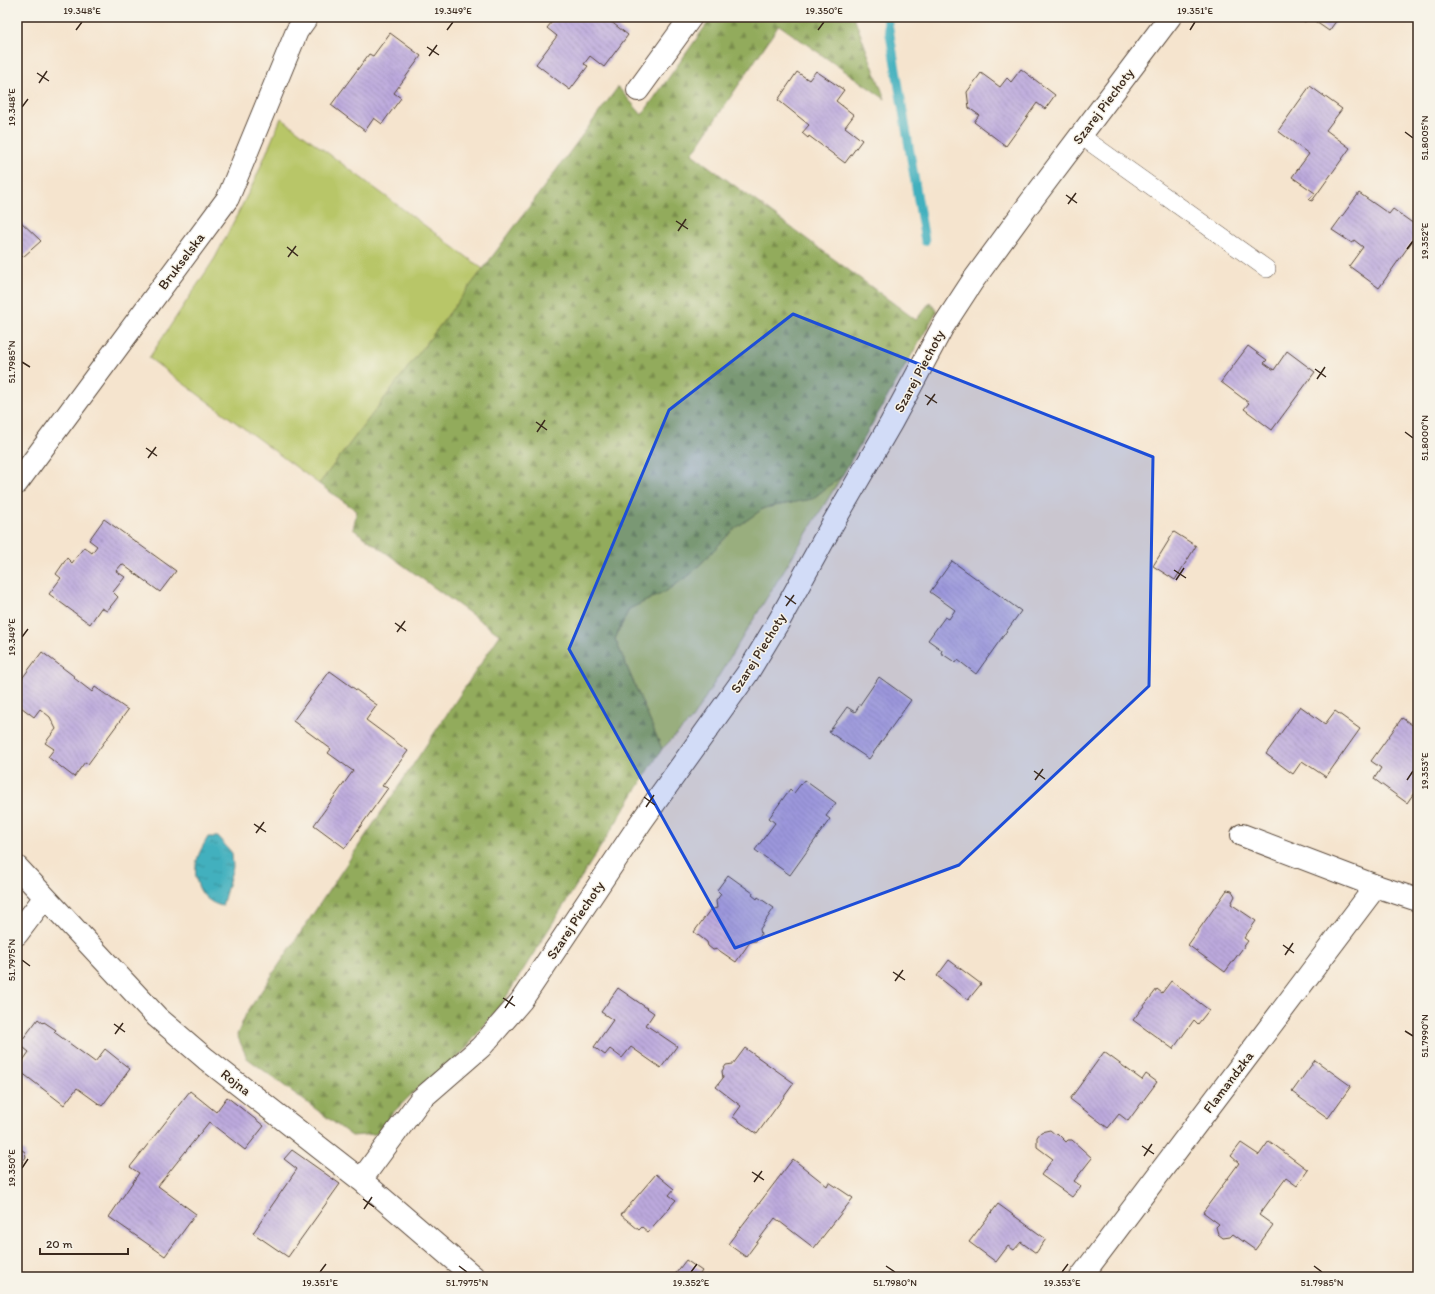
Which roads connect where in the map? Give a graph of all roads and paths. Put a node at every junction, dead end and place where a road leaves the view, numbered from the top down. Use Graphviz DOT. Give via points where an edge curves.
graph roads {
  1 [pos="307,17"];
  2 [pos="691,17"];
  3 [pos="1170,17"];
  4 [pos="638,90"];
  5 [pos="1081,136"];
  6 [pos="1267,270"];
  7 [pos="17,483"];
  8 [pos="1242,835"];
  9 [pos="17,867"];
  10 [pos="1376,886"];
  11 [pos="45,897"];
  12 [pos="1418,900"];
  13 [pos="17,934"];
  14 [pos="361,1180"];
  15 [pos="474,1277"];
  16 [pos="1080,1277"];
  1 -- 7 [label="street, Brukselska" via="297,31 228,198"];
  2 -- 4 [label="street"];
  3 -- 5 [label="street, Szarej Piechoty"];
  5 -- 6 [label="lane"];
  5 -- 14 [label="street, Szarej Piechoty" via="985,264 942,328 891,423 747,674 641,822 520,1001 481,1047 420,1100"];
  8 -- 10 [label="street"];
  9 -- 11 [label="street, Rojna"];
  10 -- 12 [label="street"];
  10 -- 16 [label="street, Flamandzka"];
  11 -- 13 [label="street"];
  11 -- 14 [label="street, Rojna" via="157,1017 206,1060"];
  14 -- 15 [label="street, Rojna"];
}
